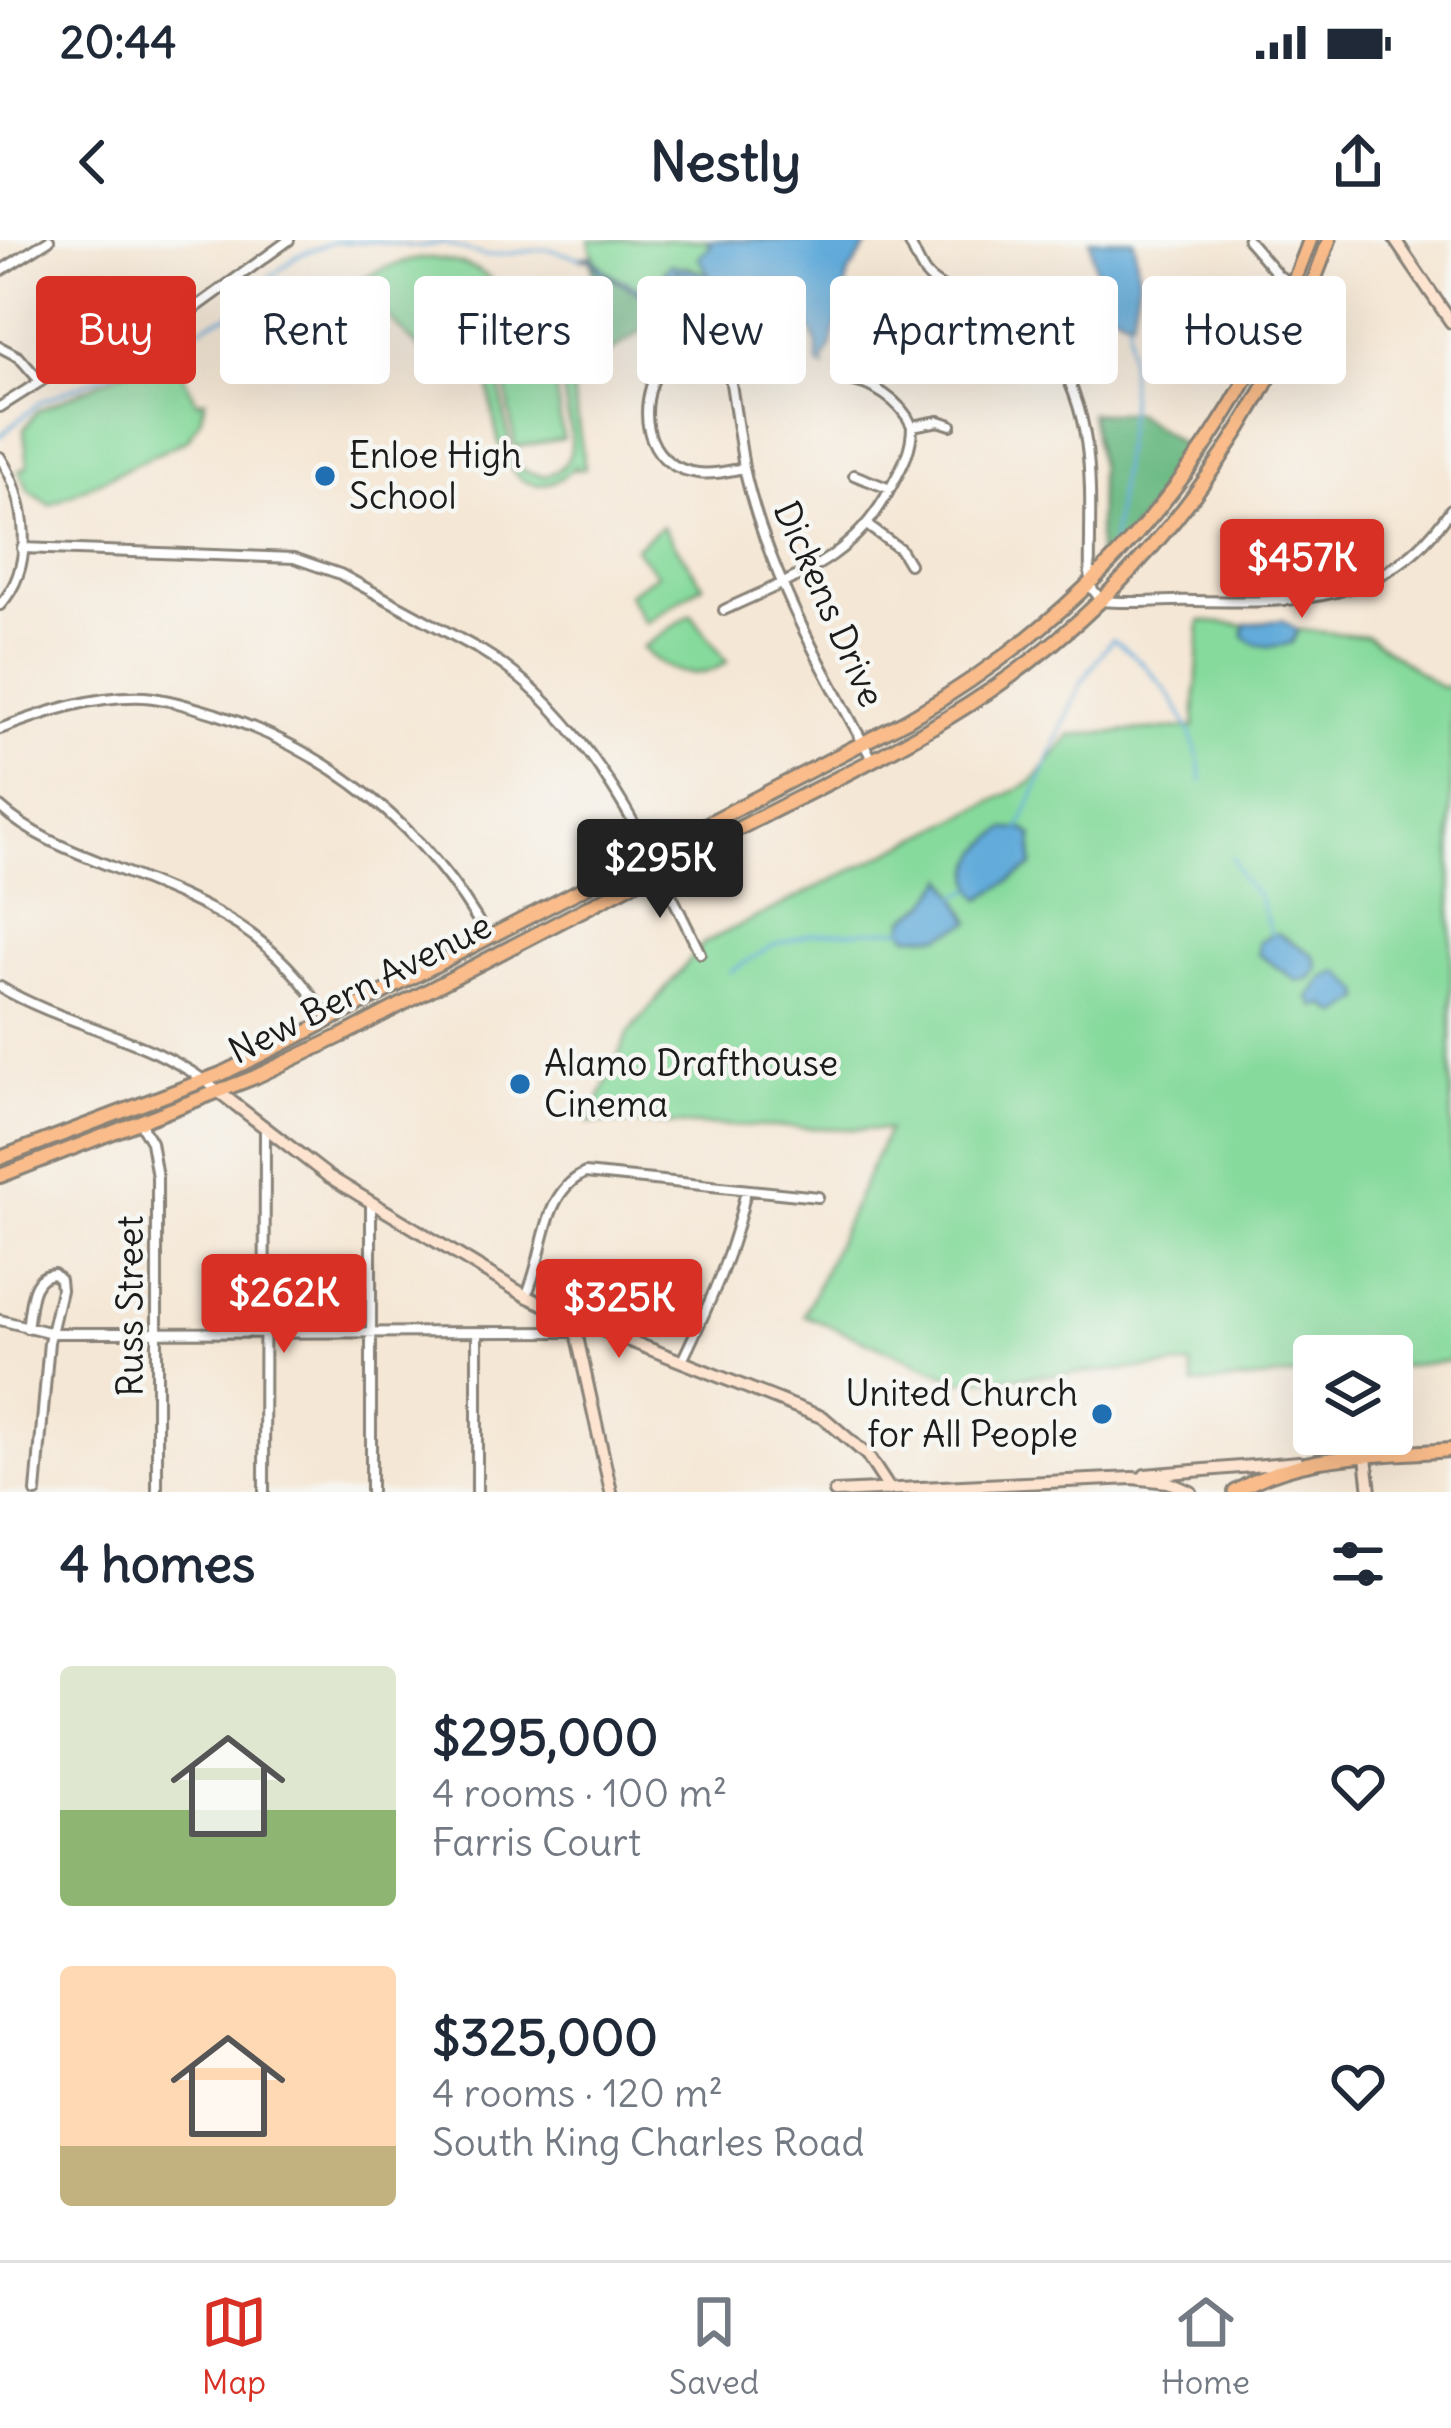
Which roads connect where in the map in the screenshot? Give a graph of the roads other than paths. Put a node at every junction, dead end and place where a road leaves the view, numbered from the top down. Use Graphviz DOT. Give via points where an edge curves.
graph roads {
  1 [pos="49,240"];
  2 [pos="289,240"];
  3 [pos="908,240"];
  4 [pos="1248,240"];
  5 [pos="1310,240"];
  6 [pos="1329,240"];
  7 [pos="1395,240"];
  8 [pos="0,271"];
  9 [pos="1280,276"];
  10 [pos="1296,276"];
  11 [pos="1316,276"];
  12 [pos="196,307"];
  13 [pos="1451,322"];
  14 [pos="0,347"];
  15 [pos="36,377"];
  16 [pos="36,383"];
  17 [pos="650,384"];
  18 [pos="733,384"];
  19 [pos="865,384"];
  20 [pos="1245,384"];
  21 [pos="1267,384"];
  22 [pos="0,407"];
  23 [pos="952,425"];
  24 [pos="912,426"];
  25 [pos="0,457"];
  26 [pos="744,468"];
  27 [pos="854,475"];
  28 [pos="890,489"];
  29 [pos="1451,509"];
  30 [pos="868,526"];
  31 [pos="1438,527"];
  32 [pos="1451,527"];
  33 [pos="22,548"];
  34 [pos="909,564"];
  35 [pos="784,581"];
  36 [pos="1090,586"];
  37 [pos="1102,601"];
  38 [pos="0,605"];
  39 [pos="724,610"];
  40 [pos="0,729"];
  41 [pos="863,743"];
  42 [pos="872,759"];
  43 [pos="0,807"];
  44 [pos="651,853"];
  45 [pos="659,870"];
  46 [pos="551,904"];
  47 [pos="488,938"];
  48 [pos="500,952"];
  49 [pos="700,953"];
  50 [pos="444,981"];
  51 [pos="402,983"];
  52 [pos="0,987"];
  53 [pos="329,1021"];
  54 [pos="341,1036"];
  55 [pos="283,1064"];
  56 [pos="205,1080"];
  57 [pos="219,1092"];
  58 [pos="140,1123"];
  59 [pos="265,1127"];
  60 [pos="0,1158"];
  61 [pos="0,1175"];
  62 [pos="746,1190"];
  63 [pos="818,1197"];
  64 [pos="371,1202"];
  65 [pos="526,1296"];
  66 [pos="0,1320"];
  67 [pos="577,1326"];
  68 [pos="27,1328"];
  69 [pos="52,1333"];
  70 [pos="477,1333"];
  71 [pos="157,1334"];
  72 [pos="263,1334"];
  73 [pos="371,1334"];
  74 [pos="682,1361"];
  75 [pos="1451,1450"];
  76 [pos="1366,1457"];
  77 [pos="1312,1462"];
  78 [pos="1133,1478"];
  79 [pos="890,1490"];
  80 [pos="36,1492"];
  81 [pos="157,1492"];
  82 [pos="264,1492"];
  83 [pos="371,1492"];
  84 [pos="477,1492"];
  85 [pos="611,1492"];
  86 [pos="836,1492"];
  87 [pos="1192,1492"];
  88 [pos="1234,1492"];
  89 [pos="1370,1492"];
  1 -- 8 [label="street"];
  2 -- 12 [label="street"];
  3 -- 36 [label="street" via="938,284 1025,319 1063,366 1091,457"];
  4 -- 9 [label="street"];
  5 -- 10 [label="main road, New Bern Avenue"];
  6 -- 11 [label="main road, New Bern Avenue"];
  7 -- 13 [label="street"];
  14 -- 15 [label="street"];
  16 -- 22 [label="street"];
  17 -- 26 [label="street, Dickens Drive" via="654,439 672,463 702,474"];
  18 -- 26 [label="street, Dickens Drive"];
  19 -- 24 [label="street" via="896,403"];
  20 -- 36 [label="main road, New Bern Avenue" via="1193,467"];
  21 -- 37 [label="main road, New Bern Avenue" via="1168,531"];
  23 -- 24 [label="street"];
  24 -- 28 [label="street"];
  25 -- 33 [label="street" via="20,502"];
  26 -- 35 [label="street, Dickens Drive"];
  27 -- 28 [label="street"];
  28 -- 30 [label="street"];
  29 -- 31 [label="street"];
  30 -- 34 [label="street"];
  30 -- 35 [label="street" via="844,550"];
  31 -- 32 [label="street"];
  31 -- 37 [label="street" via="1394,567 1322,597"];
  33 -- 38 [label="street" via="17,582"];
  33 -- 44 [label="street" via="274,556 340,574 512,671 587,753"];
  35 -- 39 [label="street"];
  35 -- 41 [label="street, Dickens Drive"];
  36 -- 37 [label="street"];
  36 -- 41 [label="main road, New Bern Avenue" via="989,668"];
  37 -- 42 [label="main road, New Bern Avenue" via="993,689"];
  40 -- 47 [label="street" via="70,706 143,697 240,722 332,769 392,814 444,870"];
  41 -- 42 [label="street, Dickens Drive"];
  41 -- 44 [label="main road, New Bern Avenue"];
  42 -- 45 [label="main road, New Bern Avenue"];
  43 -- 53 [label="street" via="54,844 230,918 283,958"];
  44 -- 45 [label="street"];
  44 -- 46 [label="main road, New Bern Avenue"];
  45 -- 48 [label="main road, New Bern Avenue"];
  45 -- 49 [label="street"];
  46 -- 47 [label="main road, New Bern Avenue"];
  46 -- 48 [label="main road" via="503,938"];
  47 -- 50 [label="main road" via="484,953"];
  47 -- 51 [label="main road, New Bern Avenue"];
  48 -- 50 [label="main road, New Bern Avenue"];
  50 -- 54 [label="main road, New Bern Avenue"];
  51 -- 53 [label="main road, New Bern Avenue"];
  51 -- 54 [label="main road" via="344,1022"];
  52 -- 56 [label="street"];
  53 -- 55 [label="main road" via="328,1033"];
  53 -- 56 [label="main road, New Bern Avenue"];
  54 -- 55 [label="main road, New Bern Avenue"];
  55 -- 57 [label="main road, New Bern Avenue"];
  56 -- 57 [label="street"];
  56 -- 60 [label="main road, New Bern Avenue"];
  57 -- 58 [label="main road, New Bern Avenue"];
  57 -- 59 [label="street"];
  58 -- 61 [label="main road, New Bern Avenue"];
  58 -- 71 [label="street, Russ Street" via="157,1178"];
  59 -- 64 [label="street"];
  59 -- 72 [label="street"];
  62 -- 63 [label="street"];
  62 -- 65 [label="street" via="585,1173 570,1180 556,1198"];
  62 -- 74 [label="street" via="724,1273"];
  64 -- 65 [label="street"];
  64 -- 73 [label="street"];
  65 -- 67 [label="street"];
  66 -- 68 [label="street"];
  67 -- 70 [label="street"];
  67 -- 74 [label="street"];
  67 -- 85 [label="street"];
  68 -- 69 [label="street"];
  68 -- 69 [label="street" via="36,1281 54,1274 61,1290"];
  69 -- 71 [label="street"];
  69 -- 80 [label="street"];
  70 -- 73 [label="street"];
  70 -- 84 [label="street"];
  71 -- 72 [label="street"];
  71 -- 81 [label="street, Russ Street"];
  72 -- 73 [label="street"];
  72 -- 82 [label="street"];
  73 -- 83 [label="street"];
  74 -- 79 [label="street" via="824,1418"];
  75 -- 76 [label="main road"];
  76 -- 77 [label="main road"];
  76 -- 89 [label="street"];
  77 -- 78 [label="street"];
  77 -- 88 [label="main road"];
  78 -- 79 [label="street"];
  78 -- 87 [label="street"];
  79 -- 86 [label="street"];
}
